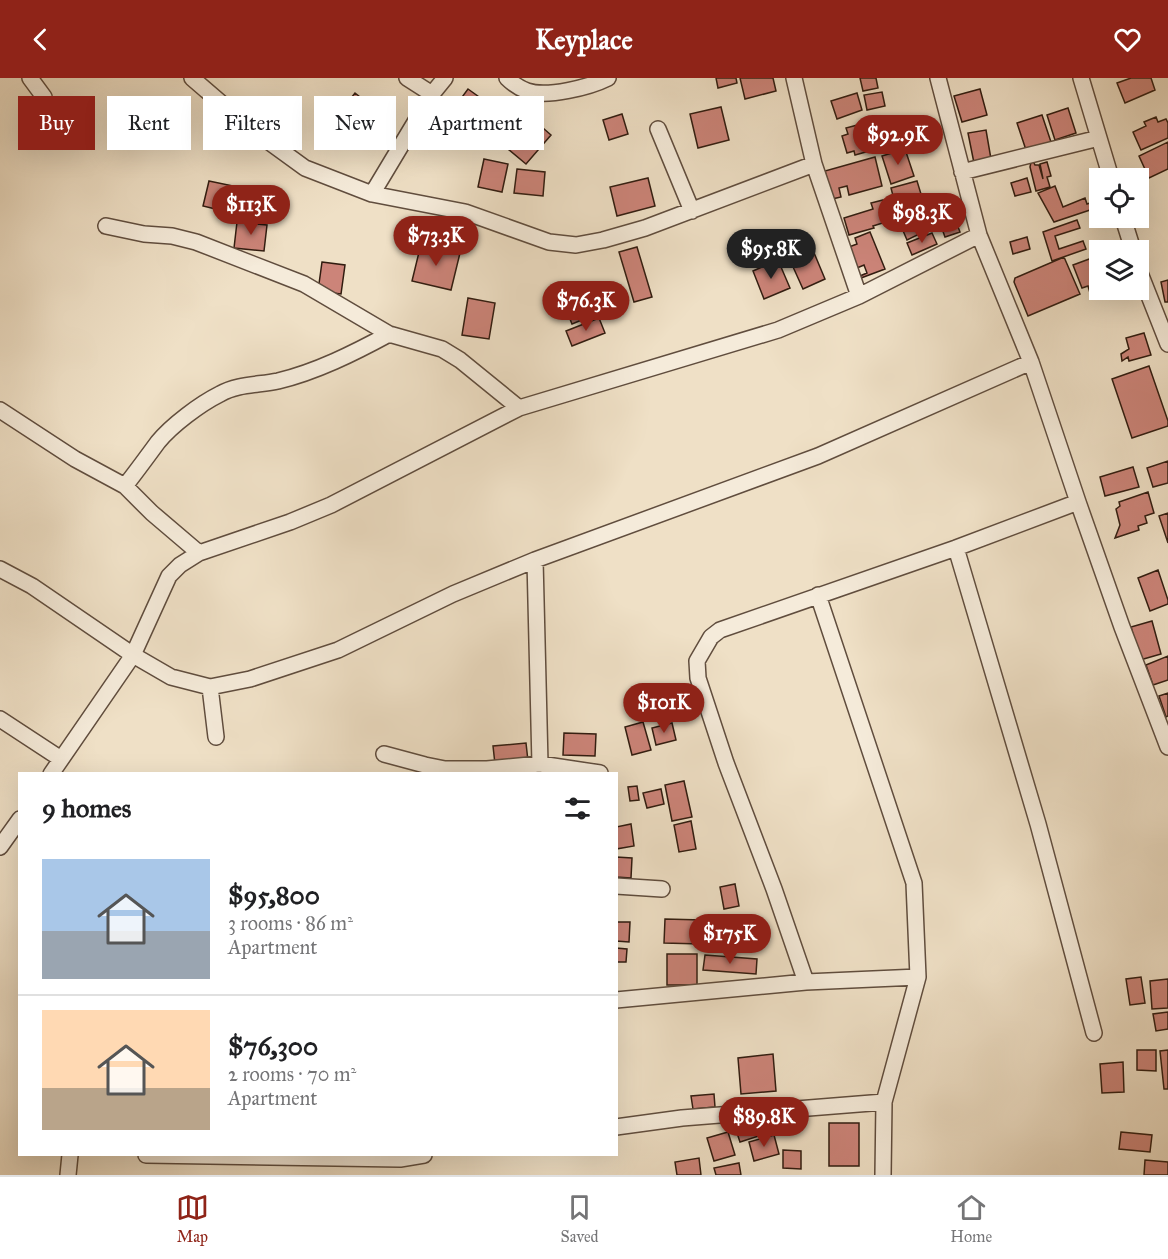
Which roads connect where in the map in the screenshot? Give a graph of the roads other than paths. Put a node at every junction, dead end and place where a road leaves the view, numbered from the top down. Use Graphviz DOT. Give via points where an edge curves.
graph roads {
  1 [pos="30,78"];
  2 [pos="192,78"];
  3 [pos="407,78"];
  4 [pos="445,78"];
  5 [pos="507,78"];
  6 [pos="608,78"];
  7 [pos="794,78"];
  8 [pos="938,78"];
  9 [pos="1081,78"];
  10 [pos="432,94"];
  11 [pos="43,96"];
  12 [pos="658,129"];
  13 [pos="1099,138"];
  14 [pos="814,164"];
  15 [pos="1108,168"];
  16 [pos="962,172"];
  17 [pos="372,194"];
  18 [pos="692,211"];
  19 [pos="106,226"];
  20 [pos="979,235"];
  21 [pos="859,296"];
  22 [pos="1149,296"];
  23 [pos="388,334"];
  24 [pos="1168,344"];
  25 [pos="1031,362"];
  26 [pos="519,408"];
  27 [pos="0,410"];
  28 [pos="125,486"];
  29 [pos="1078,502"];
  30 [pos="956,548"];
  31 [pos="199,553"];
  32 [pos="534,560"];
  33 [pos="0,569"];
  34 [pos="818,595"];
  35 [pos="133,655"];
  36 [pos="210,687"];
  37 [pos="0,719"];
  38 [pos="1165,729"];
  39 [pos="216,737"];
  40 [pos="1168,747"];
  41 [pos="384,754"];
  42 [pos="61,759"];
  43 [pos="540,764"];
  44 [pos="52,772"];
  45 [pos="593,772"];
  46 [pos="18,822"];
  47 [pos="0,847"];
  48 [pos="618,886"];
  49 [pos="662,889"];
  50 [pos="918,977"];
  51 [pos="806,982"];
  52 [pos="618,1000"];
  53 [pos="1094,1033"];
  54 [pos="884,1101"];
  55 [pos="618,1128"];
  56 [pos="70,1156"];
  57 [pos="272,1156"];
  58 [pos="399,1157"];
  59 [pos="68,1175"];
  60 [pos="883,1175"];
  1 -- 11 [label="street"];
  2 -- 17 [label="street" via="305,168"];
  3 -- 10 [label="street"];
  4 -- 10 [label="street"];
  5 -- 6 [label="street" via="536,93 584,88"];
  7 -- 14 [label="street"];
  8 -- 16 [label="street"];
  9 -- 13 [label="street"];
  10 -- 17 [label="street"];
  12 -- 18 [label="street"];
  13 -- 15 [label="street"];
  13 -- 16 [label="street"];
  14 -- 18 [label="street"];
  14 -- 21 [label="street"];
  16 -- 20 [label="street"];
  17 -- 18 [label="street" via="465,212 549,242 576,245 645,228"];
  19 -- 23 [label="street" via="196,242 304,284"];
  20 -- 21 [label="street"];
  20 -- 25 [label="street"];
  21 -- 26 [label="street" via="778,330"];
  22 -- 24 [label="street"];
  23 -- 26 [label="street" via="442,349"];
  23 -- 28 [label="street" via="319,367 220,393 174,426"];
  25 -- 29 [label="street"];
  25 -- 32 [label="street" via="818,456"];
  26 -- 31 [label="street" via="331,505"];
  27 -- 28 [label="street"];
  28 -- 31 [label="street"];
  29 -- 30 [label="street"];
  29 -- 38 [label="street" via="1122,627"];
  30 -- 34 [label="street"];
  30 -- 53 [label="street" via="1038,824"];
  31 -- 35 [label="street" via="169,576"];
  32 -- 36 [label="street" via="338,650 250,679"];
  32 -- 43 [label="street"];
  33 -- 35 [label="street" via="32,586"];
  34 -- 50 [label="street" via="912,876"];
  34 -- 51 [label="street" via="720,630 711,637 697,661 698,678 720,746"];
  35 -- 36 [label="street" via="175,679"];
  35 -- 42 [label="street"];
  36 -- 39 [label="street"];
  37 -- 42 [label="street"];
  38 -- 40 [label="street"];
  41 -- 43 [label="street" via="445,769"];
  42 -- 44 [label="street"];
  43 -- 45 [label="street"];
  46 -- 47 [label="street"];
  48 -- 49 [label="street"];
  50 -- 51 [label="street"];
  50 -- 54 [label="street"];
  51 -- 52 [label="street"];
  54 -- 55 [label="street" via="682,1118"];
  54 -- 60 [label="street"];
  56 -- 59 [label="street"];
  57 -- 58 [label="street"];
}
